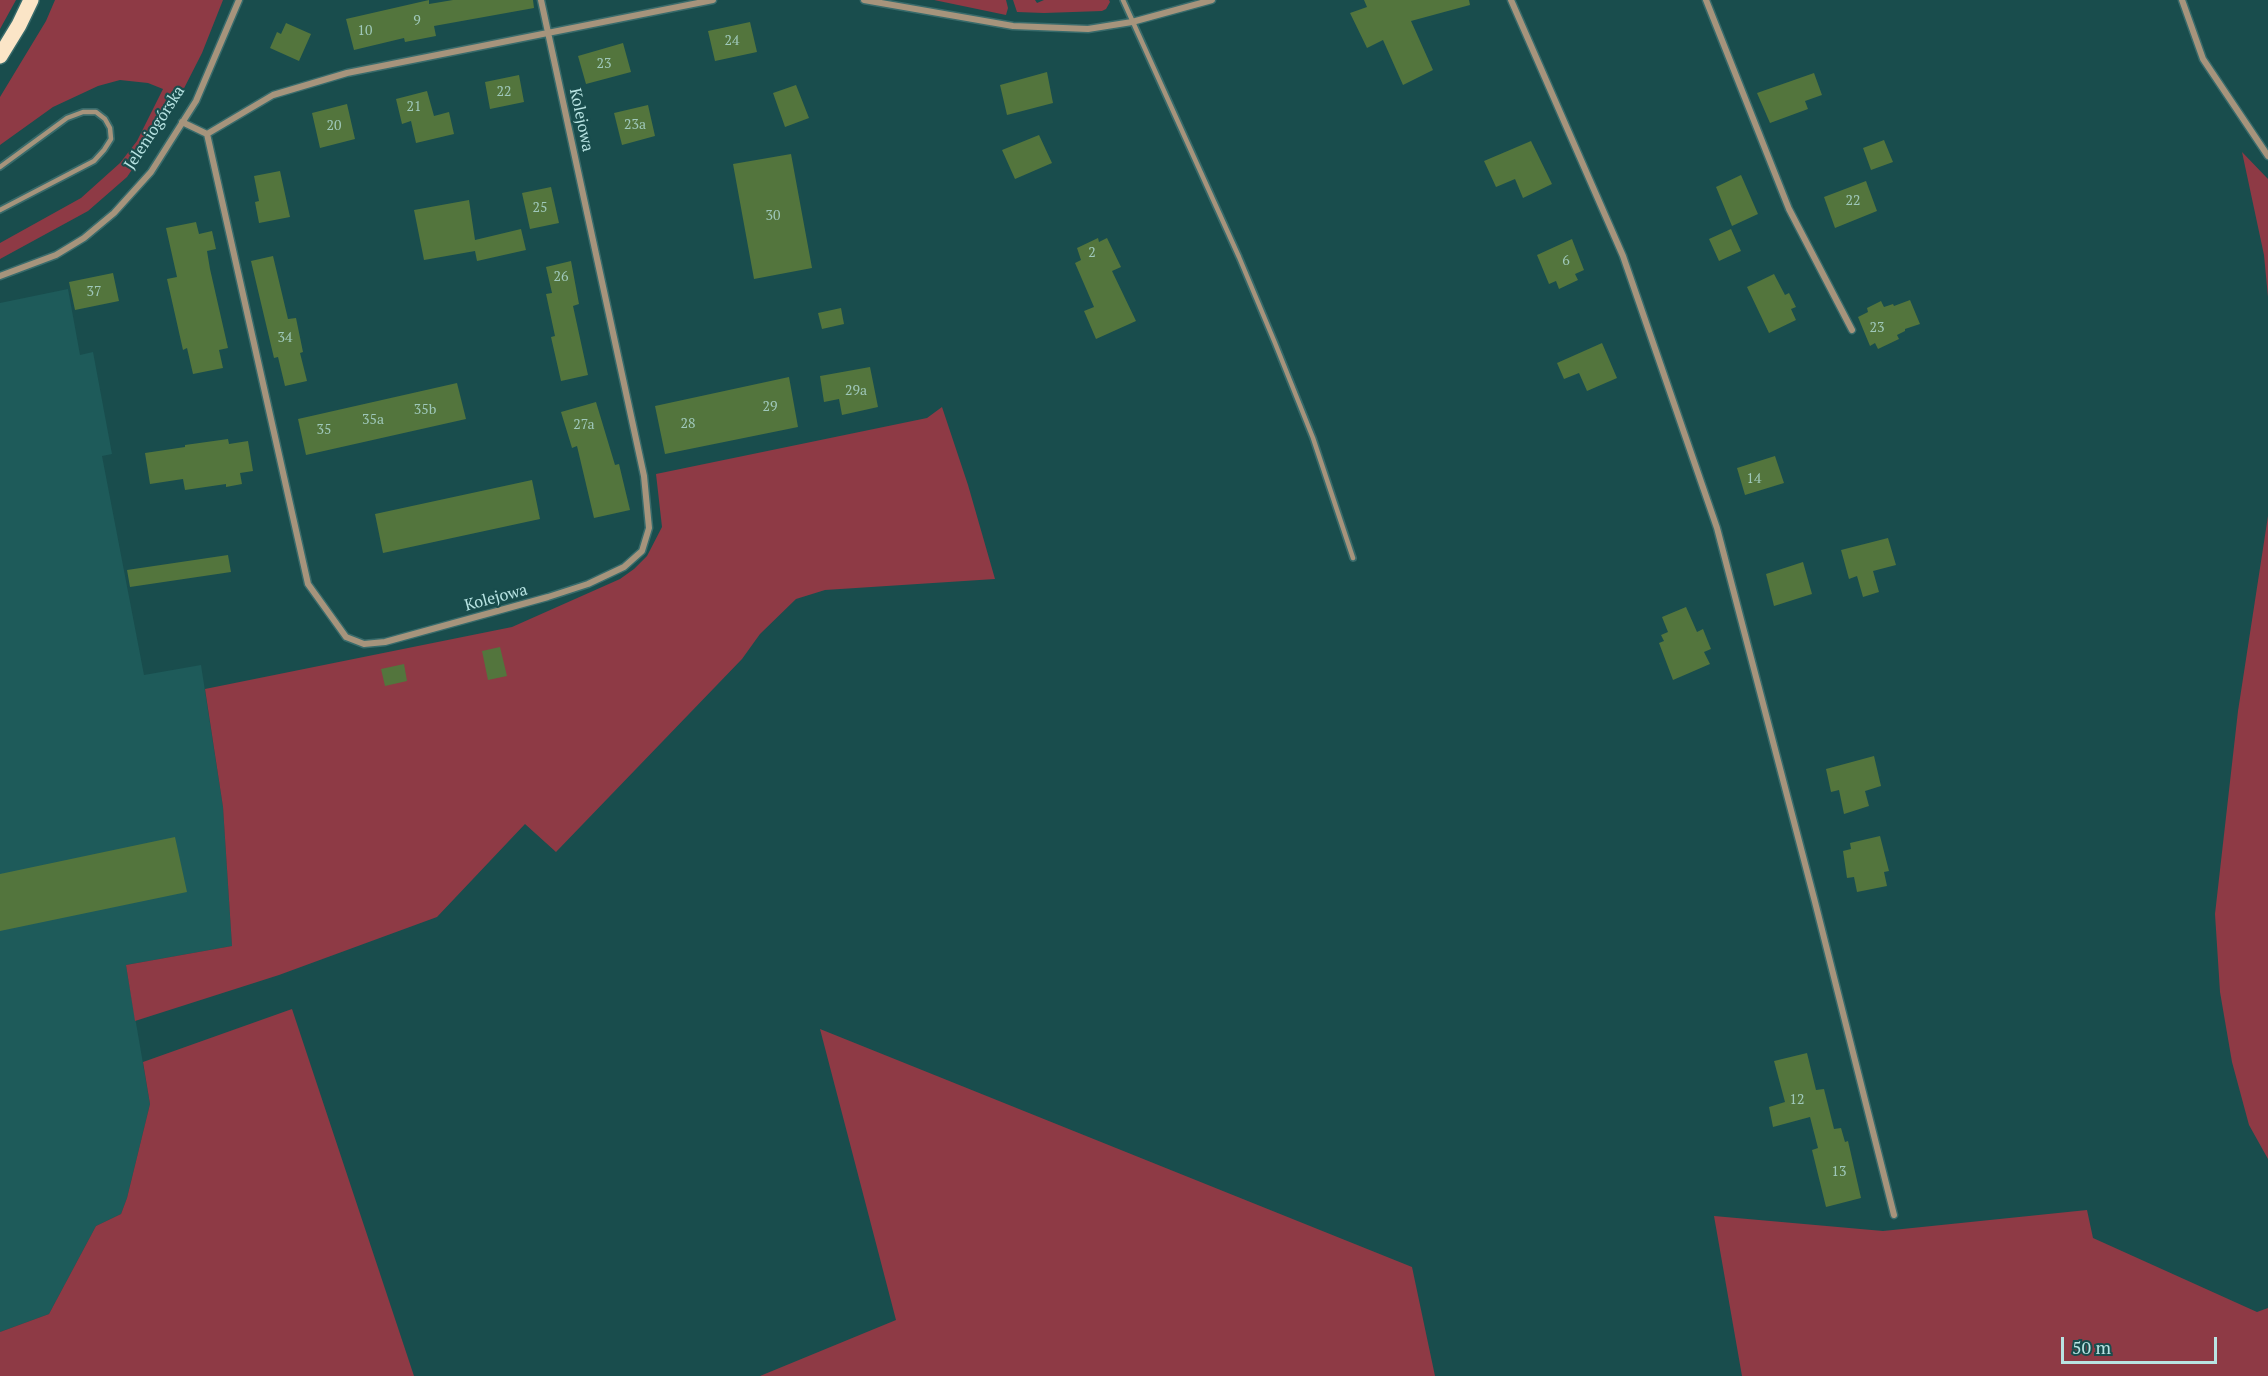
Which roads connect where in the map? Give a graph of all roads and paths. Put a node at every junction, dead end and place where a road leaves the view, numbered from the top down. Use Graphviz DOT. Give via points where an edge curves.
graph roads {
  1 [pos="31,0"];
  2 [pos="239,0"];
  3 [pos="542,0"];
  4 [pos="713,0"];
  5 [pos="864,0"];
  6 [pos="1122,0"];
  7 [pos="1212,0"];
  8 [pos="1510,0"];
  9 [pos="1706,0"];
  10 [pos="2182,0"];
  11 [pos="1132,22"];
  12 [pos="548,33"];
  13 [pos="0,56"];
  14 [pos="182,122"];
  15 [pos="207,134"];
  16 [pos="2268,156"];
  17 [pos="0,167"];
  18 [pos="0,210"];
  19 [pos="0,276"];
  20 [pos="1852,330"];
  21 [pos="1353,558"];
  22 [pos="1894,1215"];
  1 -- 13 [label="main road"];
  2 -- 14 [label="street, Jeleniogórska" via="196,100"];
  3 -- 12 [label="street, Kolejowa"];
  4 -- 12 [label="street"];
  5 -- 11 [label="street" via="1013,26 1088,29"];
  6 -- 11 [label="lane"];
  7 -- 11 [label="street"];
  8 -- 22 [label="street" via="1623,256 1717,528"];
  9 -- 20 [label="street" via="1789,209"];
  10 -- 16 [label="street" via="2203,59"];
  11 -- 21 [label="lane" via="1279,353 1313,438"];
  12 -- 15 [label="street" via="348,73 273,95"];
  12 -- 15 [label="street, Kolejowa" via="644,476 649,528 642,551 624,567 548,597 385,642 364,644 346,637 326,611 308,584"];
  14 -- 15 [label="street"];
  14 -- 19 [label="street, Jeleniogórska" via="151,172 114,213 56,255"];
  17 -- 18 [label="lane" via="67,118 83,112 96,112 110,128 111,139 94,161"];
}
